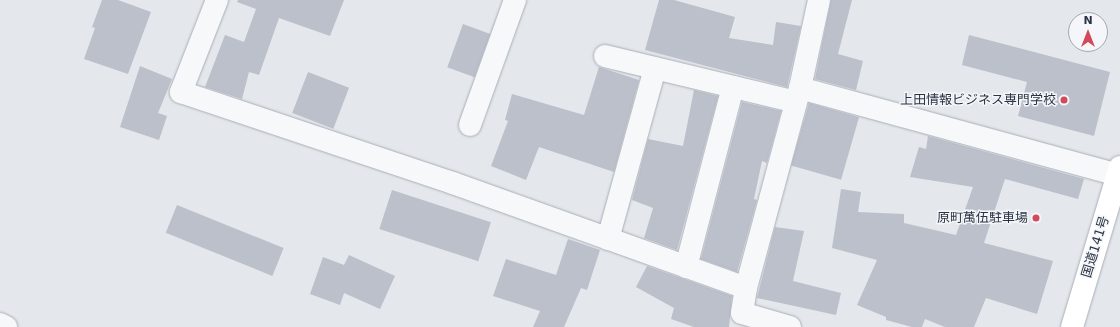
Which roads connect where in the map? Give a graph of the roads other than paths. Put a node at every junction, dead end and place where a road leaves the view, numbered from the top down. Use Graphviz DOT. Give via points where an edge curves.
graph roads {
  1 [pos="218,0"];
  2 [pos="515,0"];
  3 [pos="818,0"];
  4 [pos="605,56"];
  5 [pos="655,68"];
  6 [pos="733,87"];
  7 [pos="798,95"];
  8 [pos="470,125"];
  9 [pos="1119,171"];
  10 [pos="608,239"];
  11 [pos="686,267"];
  12 [pos="746,288"];
  13 [pos="0,324"];
  14 [pos="6,327"];
  15 [pos="790,327"];
  16 [pos="1072,327"];
  1 -- 10 [label="street" via="181,92 453,182"];
  2 -- 8 [label="street"];
  3 -- 7 [label="street"];
  4 -- 5 [label="street"];
  5 -- 6 [label="street"];
  5 -- 10 [label="street"];
  6 -- 7 [label="street"];
  6 -- 11 [label="street"];
  7 -- 9 [label="street"];
  7 -- 12 [label="street"];
  9 -- 16 [label="highway, 国道141号"];
  10 -- 11 [label="street"];
  11 -- 12 [label="street"];
  12 -- 15 [label="street" via="742,313"];
  13 -- 14 [label="street"];
}
